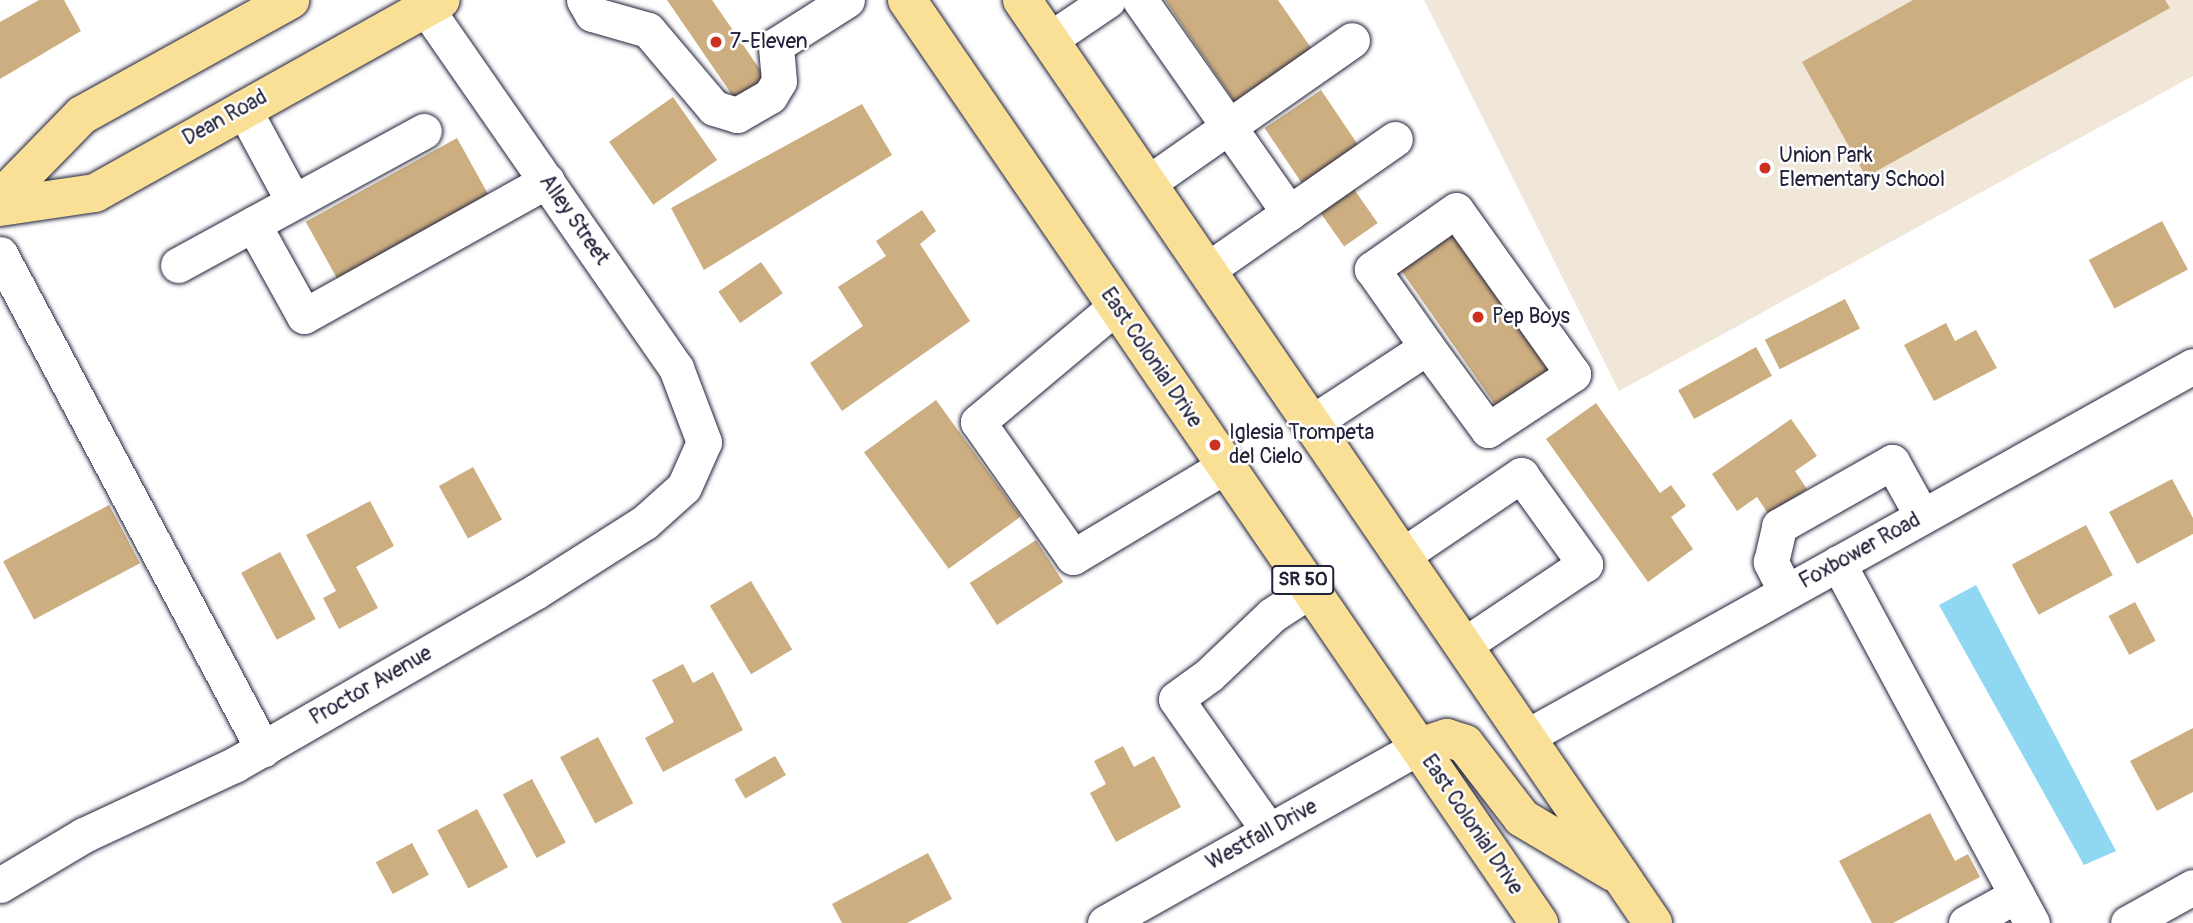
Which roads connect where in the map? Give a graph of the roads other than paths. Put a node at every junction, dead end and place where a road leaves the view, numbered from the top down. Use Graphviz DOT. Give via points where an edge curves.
graph roads {
  1 [pos="289,0"];
  2 [pos="584,0"];
  3 [pos="847,0"];
  4 [pos="906,0"];
  5 [pos="1022,0"];
  6 [pos="1108,0"];
  7 [pos="1140,0"];
  8 [pos="434,4"];
  9 [pos="1049,40"];
  10 [pos="1352,40"];
  11 [pos="243,108"];
  12 [pos="1227,128"];
  13 [pos="424,131"];
  14 [pos="1395,139"];
  15 [pos="547,181"];
  16 [pos="1148,183"];
  17 [pos="0,199"];
  18 [pos="293,201"];
  19 [pos="0,208"];
  20 [pos="1289,213"];
  21 [pos="253,224"];
  22 [pos="0,254"];
  23 [pos="178,265"];
  24 [pos="1207,270"];
  25 [pos="1115,307"];
  26 [pos="1427,347"];
  27 [pos="2193,366"];
  28 [pos="1313,422"];
  29 [pos="704,442"];
  30 [pos="1225,466"];
  31 [pos="1922,516"];
  32 [pos="1403,555"];
  33 [pos="1838,563"];
  34 [pos="1310,590"];
  35 [pos="1786,592"];
  36 [pos="1464,645"];
  37 [pos="1526,737"];
  38 [pos="1419,747"];
  39 [pos="263,749"];
  40 [pos="1269,831"];
  41 [pos="3,875"];
  42 [pos="1623,879"];
  43 [pos="2193,887"];
  44 [pos="2025,909"];
  45 [pos="1105,923"];
  46 [pos="1539,923"];
  47 [pos="1653,923"];
  48 [pos="1966,923"];
  49 [pos="2128,923"];
  1 -- 17 [label="main road" via="82,114"];
  2 -- 3 [label="street" via="592,14 648,30 714,108 737,115 770,96 779,81 776,45"];
  4 -- 25 [label="main road, East Colonial Drive / SR 50"];
  5 -- 9 [label="main road"];
  6 -- 9 [label="street"];
  7 -- 12 [label="street"];
  8 -- 11 [label="main road, Dean Road"];
  8 -- 15 [label="street, Alley Street"];
  9 -- 16 [label="main road"];
  10 -- 12 [label="street"];
  11 -- 18 [label="street"];
  11 -- 19 [label="main road, Dean Road" via="94,193"];
  12 -- 16 [label="street"];
  12 -- 20 [label="street"];
  13 -- 18 [label="street"];
  14 -- 20 [label="street"];
  15 -- 21 [label="street" via="304,316"];
  15 -- 29 [label="street, Alley Street" via="676,368"];
  16 -- 24 [label="main road"];
  18 -- 21 [label="street"];
  20 -- 24 [label="street"];
  21 -- 23 [label="street"];
  22 -- 39 [label="street"];
  24 -- 28 [label="main road"];
  25 -- 30 [label="main road, East Colonial Drive / SR 50"];
  25 -- 30 [label="street" via="978,422 1073,557"];
  26 -- 26 [label="street" via="1488,430 1573,374 1456,210 1372,269"];
  26 -- 28 [label="street"];
  27 -- 31 [label="street, Foxbower Road"];
  28 -- 32 [label="main road"];
  29 -- 39 [label="street, Proctor Avenue" via="684,487 645,522"];
  30 -- 34 [label="main road, East Colonial Drive / SR 50"];
  31 -- 33 [label="street, Foxbower Road"];
  31 -- 35 [label="street" via="1892,462 1779,526 1770,562"];
  32 -- 36 [label="main road"];
  32 -- 36 [label="street" via="1521,475 1585,564"];
  33 -- 35 [label="street, Foxbower Road"];
  33 -- 44 [label="street"];
  34 -- 38 [label="main road, East Colonial Drive / SR 50"];
  34 -- 40 [label="street" via="1272,615 1209,675 1176,699"];
  35 -- 37 [label="street, Foxbower Road"];
  36 -- 37 [label="main road"];
  37 -- 42 [label="main road"];
  38 -- 40 [label="street, Westfall Drive"];
  38 -- 42 [label="main road" via="1447,738 1465,744 1522,818"];
  38 -- 46 [label="main road, East Colonial Drive / SR 50"];
  39 -- 41 [label="street, Proctor Avenue"];
  40 -- 45 [label="street, Westfall Drive"];
  42 -- 47 [label="main road"];
  43 -- 49 [label="street"];
  44 -- 48 [label="street"];
}
